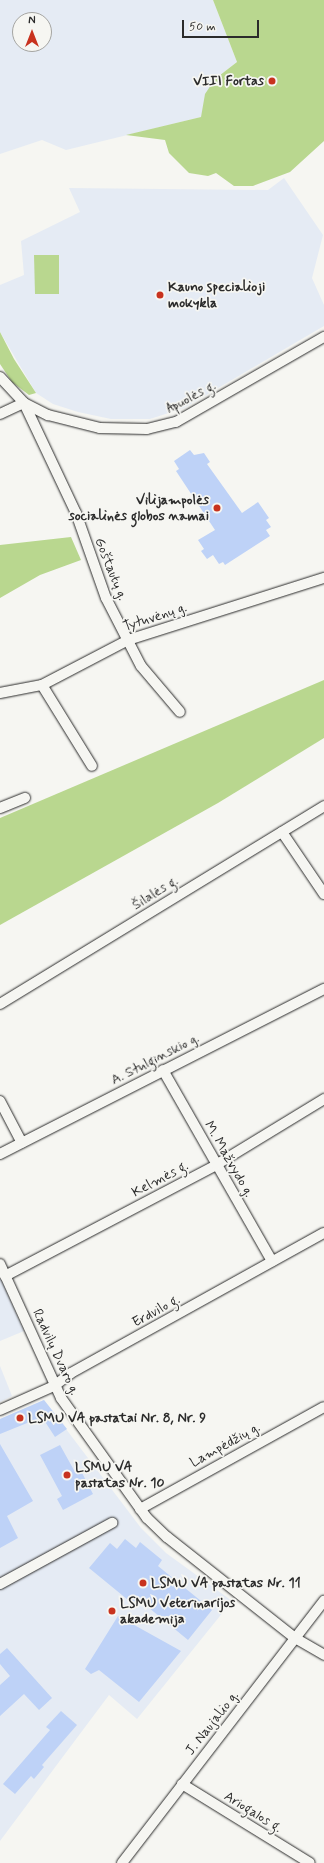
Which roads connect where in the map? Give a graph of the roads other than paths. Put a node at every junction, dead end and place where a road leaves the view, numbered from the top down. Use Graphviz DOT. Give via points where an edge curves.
graph roads {
  1 [pos="324,337"];
  2 [pos="0,377"];
  3 [pos="24,403"];
  4 [pos="0,414"];
  5 [pos="324,578"];
  6 [pos="128,640"];
  7 [pos="42,685"];
  8 [pos="0,693"];
  9 [pos="180,712"];
  10 [pos="92,766"];
  11 [pos="25,798"];
  12 [pos="324,806"];
  13 [pos="0,808"];
  14 [pos="282,832"];
  15 [pos="324,894"];
  16 [pos="324,989"];
  17 [pos="0,1004"];
  18 [pos="163,1070"];
  19 [pos="324,1099"];
  20 [pos="0,1101"];
  21 [pos="22,1143"];
  22 [pos="0,1154"];
  23 [pos="216,1165"];
  24 [pos="324,1233"];
  25 [pos="272,1261"];
  26 [pos="0,1264"];
  27 [pos="5,1276"];
  28 [pos="54,1386"];
  29 [pos="324,1406"];
  30 [pos="0,1410"];
  31 [pos="140,1509"];
  32 [pos="112,1524"];
  33 [pos="0,1584"];
  34 [pos="324,1601"];
  35 [pos="295,1638"];
  36 [pos="324,1655"];
  37 [pos="182,1784"];
  38 [pos="122,1863"];
  39 [pos="310,1863"];
  1 -- 3 [label="street, Apuolės g." via="176,422 162,426 118,430 80,424 48,415"];
  2 -- 3 [label="street, Apuolės g."];
  3 -- 4 [label="street"];
  3 -- 6 [label="street, Goštautų g." via="76,513 97,580"];
  5 -- 6 [label="street, Tytuvėnų g."];
  6 -- 7 [label="street, Tytuvėnų g."];
  6 -- 9 [label="street, Goštautų g." via="141,666"];
  7 -- 8 [label="street, Tytuvėnų g."];
  7 -- 10 [label="street"];
  11 -- 13 [label="street"];
  12 -- 14 [label="street, Šilalės g."];
  14 -- 15 [label="street"];
  14 -- 17 [label="street, Šilalės g."];
  16 -- 18 [label="street, A. Stulginskio g."];
  18 -- 21 [label="street, A. Stulginskio g."];
  18 -- 23 [label="street, M. Mažvydo g."];
  19 -- 23 [label="street, Kelmės g."];
  20 -- 21 [label="street"];
  21 -- 22 [label="street, A. Stulginskio g."];
  23 -- 25 [label="street, M. Mažvydo g."];
  23 -- 27 [label="street, Kelmės g."];
  24 -- 25 [label="street, Erdvilo g."];
  25 -- 28 [label="street, Erdvilo g." via="71,1373"];
  26 -- 27 [label="street, Radvilų Dvaro g."];
  27 -- 28 [label="street, Radvilų Dvaro g."];
  28 -- 30 [label="street, Erdvilo g."];
  28 -- 31 [label="street, Radvilų Dvaro g."];
  29 -- 31 [label="street, Lampėdžių g."];
  31 -- 35 [label="street, Radvilų Dvaro g." via="167,1537"];
  32 -- 33 [label="street"];
  34 -- 35 [label="street, J. Naujalio g."];
  35 -- 36 [label="street, Radvilų Dvaro g."];
  35 -- 37 [label="street, J. Naujalio g."];
  37 -- 38 [label="street, J. Naujalio g."];
  37 -- 39 [label="street, Ariogalos g."];
}
